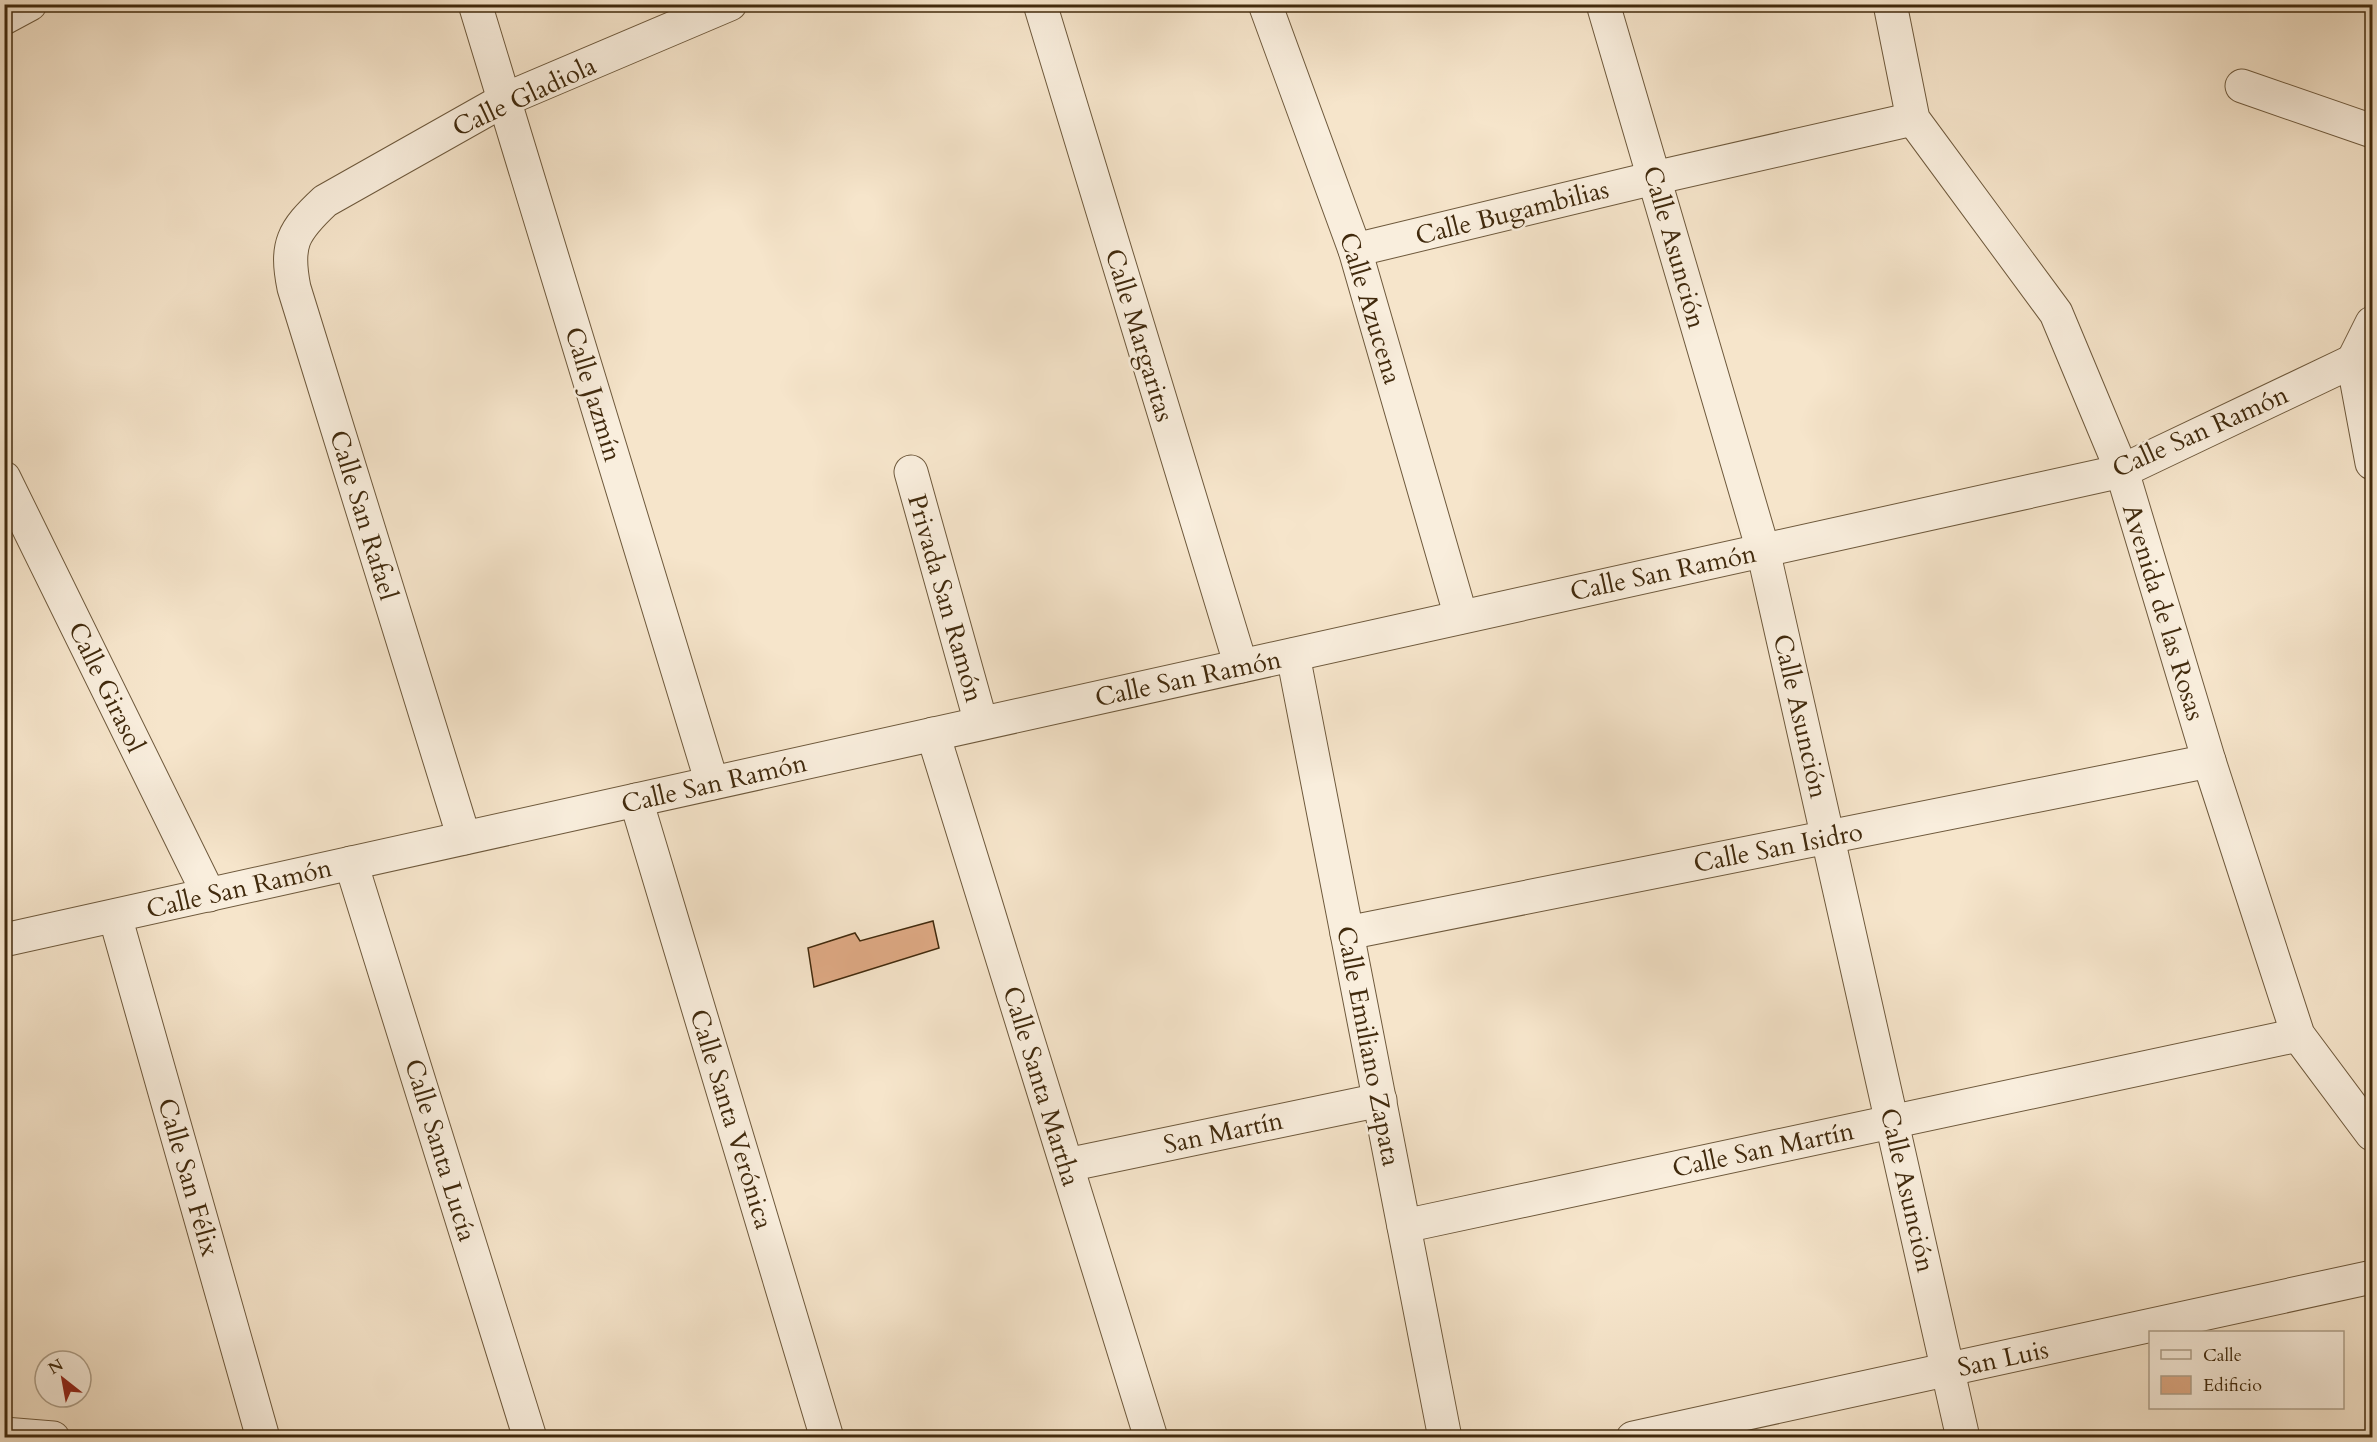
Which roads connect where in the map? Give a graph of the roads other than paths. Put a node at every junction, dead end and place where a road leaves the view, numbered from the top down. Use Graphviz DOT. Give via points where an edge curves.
graph roads {
  1 [pos="30,4"];
  2 [pos="476,4"];
  3 [pos="730,4"];
  4 [pos="1040,4"];
  5 [pos="1265,4"];
  6 [pos="1603,4"];
  7 [pos="1890,4"];
  8 [pos="4,18"];
  9 [pos="2242,86"];
  10 [pos="504,100"];
  11 [pos="1913,119"];
  12 [pos="2373,131"];
  13 [pos="1654,178"];
  14 [pos="325,201"];
  15 [pos="1355,250"];
  16 [pos="2373,323"];
  17 [pos="2363,364"];
  18 [pos="2373,463"];
  19 [pos="2122,471"];
  20 [pos="911,472"];
  21 [pos="4,478"];
  22 [pos="1764,550"];
  23 [pos="1461,617"];
  24 [pos="1293,655"];
  25 [pos="1241,666"];
  26 [pos="981,723"];
  27 [pos="933,734"];
  28 [pos="2209,760"];
  29 [pos="712,783"];
  30 [pos="636,800"];
  31 [pos="1828,837"];
  32 [pos="464,838"];
  33 [pos="351,863"];
  34 [pos="209,895"];
  35 [pos="115,916"];
  36 [pos="1347,933"];
  37 [pos="4,940"];
  38 [pos="2298,1035"];
  39 [pos="1380,1100"];
  40 [pos="1893,1121"];
  41 [pos="2373,1134"];
  42 [pos="1067,1165"];
  43 [pos="1404,1226"];
  44 [pos="2373,1277"];
  45 [pos="1949,1370"];
  46 [pos="4,1434"];
  47 [pos="53,1437"];
  48 [pos="263,1437"];
  49 [pos="530,1437"];
  50 [pos="827,1437"];
  51 [pos="1151,1437"];
  52 [pos="1445,1437"];
  53 [pos="1633,1437"];
  54 [pos="1963,1437"];
  1 -- 8 [label="street"];
  2 -- 10 [label="street, Calle Jazmín"];
  3 -- 10 [label="street, Calle Gladiola"];
  4 -- 25 [label="street, Calle Margaritas"];
  5 -- 15 [label="street, Calle Azucena"];
  6 -- 13 [label="street, Calle Asunción"];
  7 -- 11 [label="street, Avenida de las Rosas"];
  9 -- 12 [label="street"];
  10 -- 14 [label="street, Calle Gladiola"];
  10 -- 29 [label="street, Calle Jazmín"];
  11 -- 13 [label="street, Calle Bugambilias"];
  11 -- 19 [label="street, Avenida de las Rosas" via="2056,313"];
  13 -- 15 [label="street, Calle Bugambilias"];
  13 -- 22 [label="street, Calle Asunción"];
  14 -- 32 [label="street, Calle San Rafael" via="305,220 292,241 290,266 294,288"];
  15 -- 23 [label="street, Calle Azucena"];
  16 -- 17 [label="street"];
  17 -- 18 [label="street"];
  17 -- 19 [label="street, Calle San Ramón"];
  19 -- 22 [label="street, Calle San Ramón"];
  19 -- 28 [label="street, Avenida de las Rosas"];
  20 -- 26 [label="street, Privada San Ramón"];
  21 -- 34 [label="street, Calle Girasol"];
  22 -- 23 [label="street, Calle San Ramón"];
  22 -- 31 [label="street, Calle Asunción"];
  23 -- 24 [label="street, Calle San Ramón"];
  24 -- 25 [label="street, Calle San Ramón"];
  24 -- 36 [label="street, Calle Emiliano Zapata"];
  25 -- 26 [label="street, Calle San Ramón"];
  26 -- 27 [label="street, Calle San Ramón"];
  27 -- 29 [label="street, Calle San Ramón"];
  27 -- 42 [label="street, Calle Santa Martha"];
  28 -- 31 [label="street, Calle San Isidro"];
  28 -- 38 [label="street, Avenida de las Rosas"];
  29 -- 30 [label="street, Calle San Ramón"];
  30 -- 32 [label="street, Calle San Ramón"];
  30 -- 50 [label="street, Calle Santa Verónica"];
  31 -- 36 [label="street, Calle San Isidro"];
  31 -- 40 [label="street, Calle Asunción"];
  32 -- 33 [label="street, Calle San Ramón"];
  33 -- 34 [label="street, Calle San Ramón"];
  33 -- 49 [label="street, Calle Santa Lucía"];
  34 -- 35 [label="street, Calle San Ramón"];
  35 -- 37 [label="street, Calle San Ramón"];
  35 -- 48 [label="street, Calle San Félix"];
  36 -- 39 [label="street, Calle Emiliano Zapata"];
  38 -- 40 [label="street, Calle San Martín"];
  38 -- 41 [label="street, Avenida de las Rosas"];
  39 -- 42 [label="street, San Martín"];
  39 -- 43 [label="street, Calle Emiliano Zapata"];
  40 -- 43 [label="street, Calle San Martín"];
  40 -- 45 [label="street, Calle Asunción"];
  42 -- 51 [label="street, Calle Santa Martha"];
  43 -- 52 [label="street, Calle Emiliano Zapata"];
  44 -- 45 [label="street, San Luis"];
  45 -- 53 [label="street, San Luis"];
  45 -- 54 [label="street, Calle Asunción"];
  46 -- 47 [label="street"];
}
